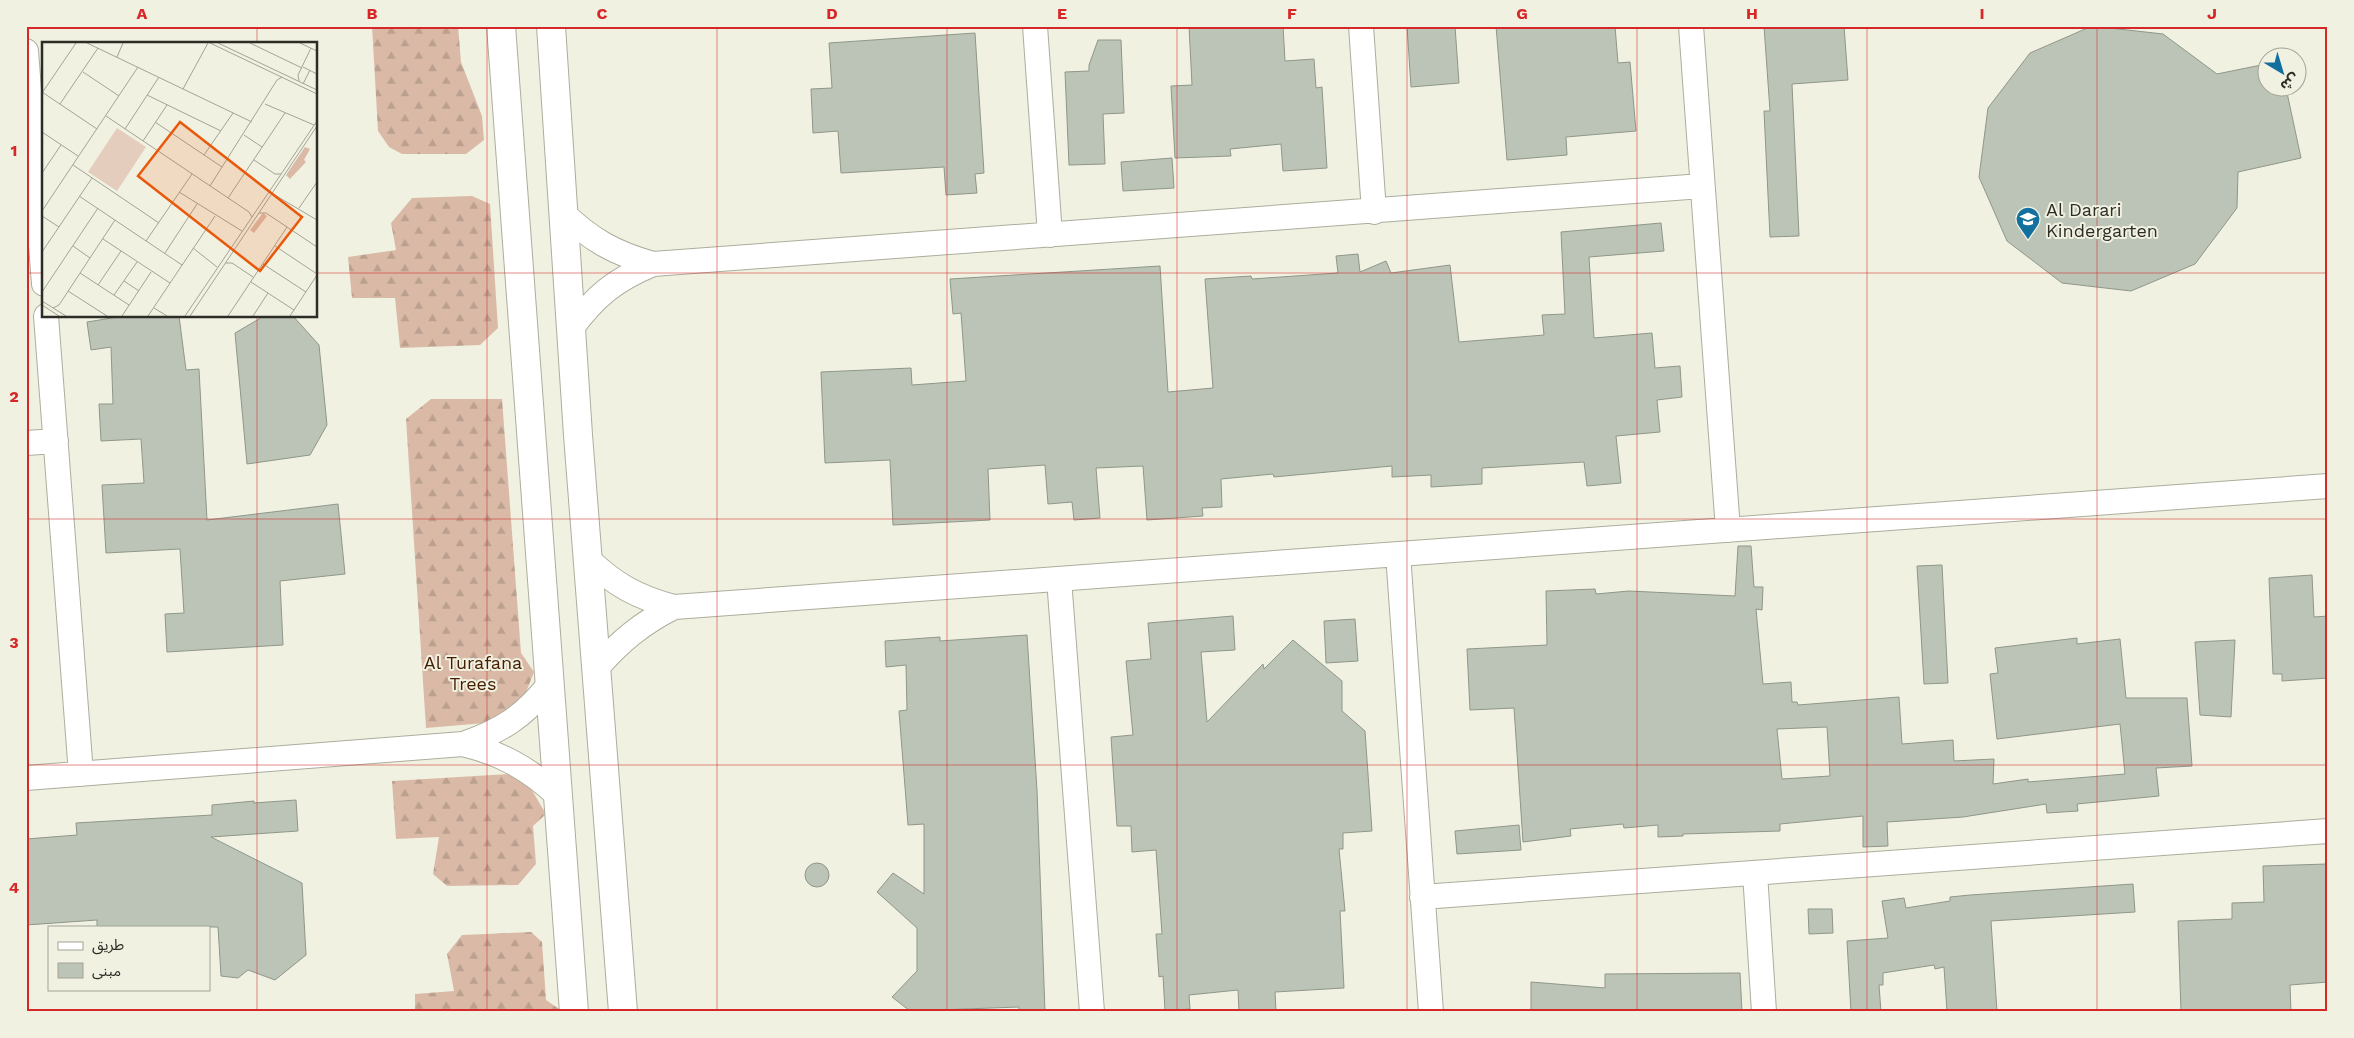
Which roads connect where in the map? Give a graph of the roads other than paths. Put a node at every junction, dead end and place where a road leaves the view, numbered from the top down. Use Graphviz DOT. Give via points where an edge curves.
graph roads {
  1 [pos="501,26"];
  2 [pos="551,26"];
  3 [pos="1035,26"];
  4 [pos="1361,26"];
  5 [pos="1692,26"];
  6 [pos="26,51"];
  7 [pos="28,110"];
  8 [pos="1702,186"];
  9 [pos="562,212"];
  10 [pos="1374,212"];
  11 [pos="1050,235"];
  12 [pos="42,262"];
  13 [pos="653,264"];
  14 [pos="46,318"];
  15 [pos="571,329"];
  16 [pos="56,441"];
  17 [pos="26,443"];
  18 [pos="2328,486"];
  19 [pos="1728,530"];
  20 [pos="1398,554"];
  21 [pos="588,558"];
  22 [pos="1059,579"];
  23 [pos="674,607"];
  24 [pos="596,669"];
  25 [pos="548,686"];
  26 [pos="463,744"];
  27 [pos="81,774"];
  28 [pos="26,778"];
  29 [pos="556,794"];
  30 [pos="2328,831"];
  31 [pos="1755,873"];
  32 [pos="1422,897"];
  33 [pos="574,1012"];
  34 [pos="623,1012"];
  35 [pos="1092,1012"];
  36 [pos="1431,1012"];
  37 [pos="1764,1012"];
  1 -- 25 [label="main road"];
  2 -- 9 [label="main road"];
  3 -- 11 [label="street"];
  4 -- 10 [label="street"];
  5 -- 8 [label="street"];
  6 -- 7 [label="street"];
  7 -- 12 [label="street"];
  8 -- 10 [label="street"];
  8 -- 19 [label="street"];
  9 -- 13 [label="street" via="603,246"];
  9 -- 15 [label="main road"];
  10 -- 11 [label="street"];
  11 -- 13 [label="street"];
  13 -- 15 [label="street" via="628,274 606,289 586,307"];
  14 -- 16 [label="street"];
  15 -- 21 [label="main road"];
  16 -- 17 [label="street"];
  16 -- 27 [label="street"];
  18 -- 19 [label="street"];
  19 -- 20 [label="street"];
  20 -- 22 [label="street"];
  20 -- 32 [label="street"];
  21 -- 23 [label="street" via="626,590"];
  21 -- 24 [label="main road"];
  22 -- 23 [label="street"];
  22 -- 35 [label="street"];
  23 -- 24 [label="street" via="631,633"];
  24 -- 34 [label="main road"];
  25 -- 26 [label="street" via="532,706 511,723 488,736"];
  25 -- 29 [label="main road"];
  26 -- 27 [label="street"];
  26 -- 29 [label="street" via="489,750 514,762 537,776"];
  27 -- 28 [label="street"];
  29 -- 33 [label="main road"];
  30 -- 31 [label="street"];
  31 -- 32 [label="street"];
  31 -- 37 [label="street"];
  32 -- 36 [label="street"];
}
